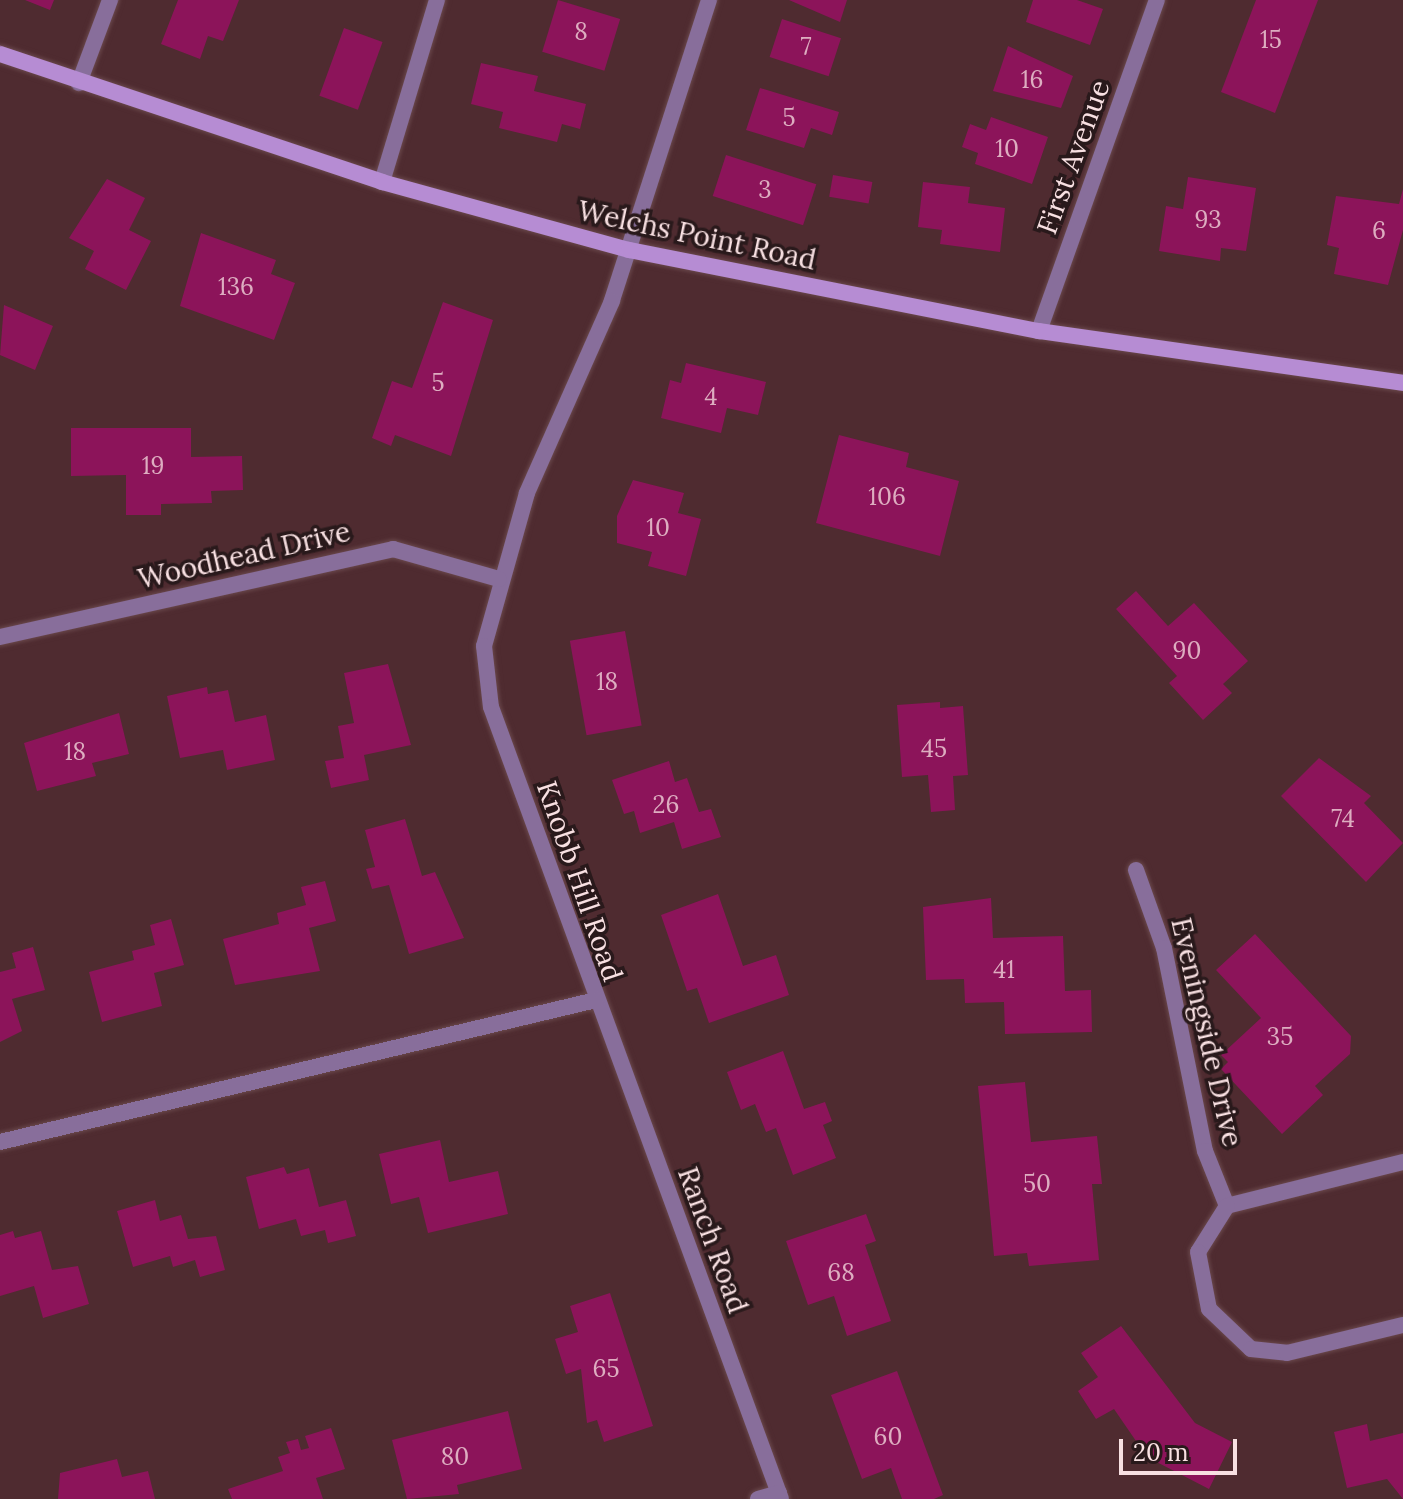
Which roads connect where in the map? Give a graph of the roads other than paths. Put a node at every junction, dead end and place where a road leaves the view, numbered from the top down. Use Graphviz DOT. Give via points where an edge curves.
graph roads {
  1 [pos="110,0"];
  2 [pos="437,0"];
  3 [pos="709,0"];
  4 [pos="1157,0"];
  5 [pos="0,54"];
  6 [pos="79,83"];
  7 [pos="382,182"];
  8 [pos="629,250"];
  9 [pos="1039,331"];
  10 [pos="1403,383"];
  11 [pos="499,579"];
  12 [pos="0,637"];
  13 [pos="1136,870"];
  14 [pos="596,1000"];
  15 [pos="0,1142"];
  16 [pos="1403,1162"];
  17 [pos="1227,1206"];
  18 [pos="1403,1325"];
  19 [pos="780,1496"];
  20 [pos="758,1499"];
  1 -- 6 [label="street"];
  2 -- 7 [label="street"];
  3 -- 8 [label="street, Knobb Hill Road"];
  4 -- 9 [label="street, First Avenue"];
  5 -- 6 [label="main road, Welchs Point Road"];
  6 -- 7 [label="main road, Welchs Point Road"];
  7 -- 8 [label="main road, Welchs Point Road"];
  8 -- 9 [label="main road, Welchs Point Road"];
  8 -- 11 [label="street, Knobb Hill Road"];
  9 -- 10 [label="main road, Welchs Point Road"];
  11 -- 12 [label="street, Woodhead Drive" via="393,549"];
  11 -- 14 [label="street, Knobb Hill Road" via="484,646 491,707"];
  13 -- 17 [label="street, Eveningside Drive" via="1164,948 1205,1151"];
  14 -- 15 [label="street, Knobb Hill Road"];
  14 -- 19 [label="street, Ranch Road"];
  16 -- 17 [label="street"];
  17 -- 18 [label="street" via="1198,1252 1199,1281 1224,1329 1251,1349 1287,1353"];
  19 -- 20 [label="street"];
}
